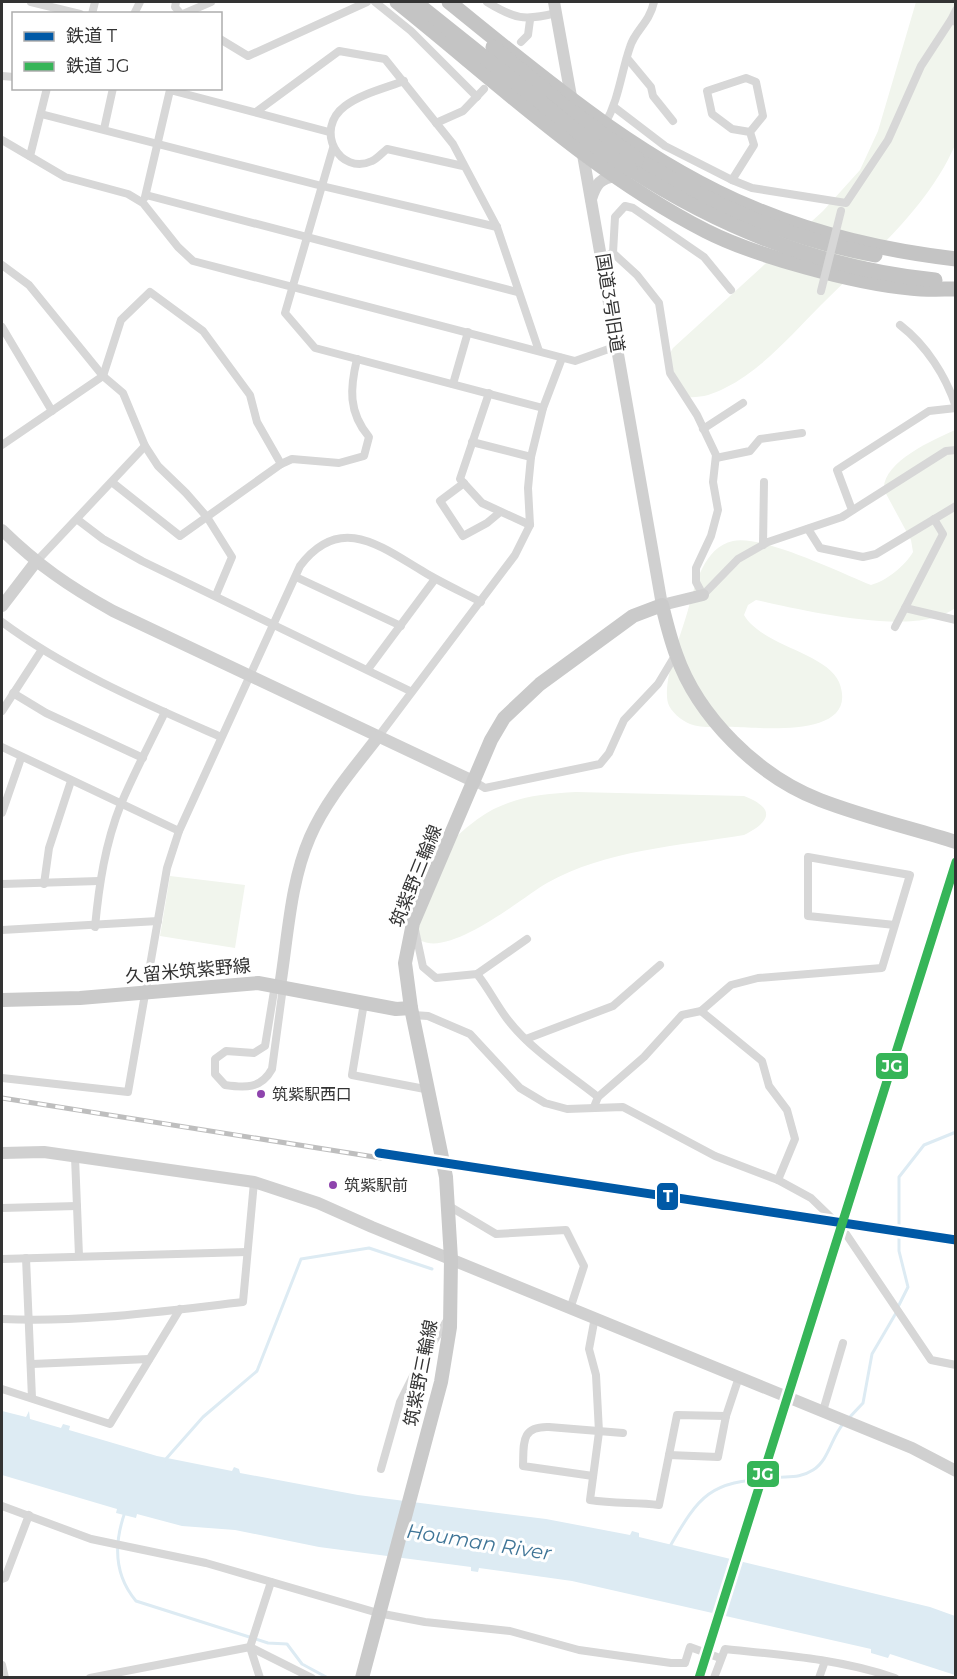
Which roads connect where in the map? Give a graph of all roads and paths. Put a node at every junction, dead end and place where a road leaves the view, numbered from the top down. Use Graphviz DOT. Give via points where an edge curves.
graph roads {
  1 [pos="31,2"];
  2 [pos="211,2"];
  3 [pos="367,2"];
  4 [pos="375,2"];
  5 [pos="397,2"];
  6 [pos="415,2"];
  7 [pos="437,2"];
  8 [pos="449,2"];
  9 [pos="487,2"];
  10 [pos="654,2"];
  11 [pos="555,7"];
  12 [pos="956,10"];
  13 [pos="72,12"];
  14 [pos="187,12"];
  15 [pos="530,20"];
  16 [pos="953,21"];
  17 [pos="222,40"];
  18 [pos="521,42"];
  19 [pos="488,52"];
  20 [pos="627,58"];
  21 [pos="404,81"];
  22 [pos="484,89"];
  23 [pos="47,90"];
  24 [pos="113,90"];
  25 [pos="477,97"];
  26 [pos="571,97"];
  27 [pos="614,107"];
  28 [pos="256,112"];
  29 [pos="41,114"];
  30 [pos="673,121"];
  31 [pos="436,123"];
  32 [pos="605,124"];
  33 [pos="104,129"];
  34 [pos="329,132"];
  35 [pos="750,132"];
  36 [pos="2,140"];
  37 [pos="158,142"];
  38 [pos="333,148"];
  39 [pos="583,151"];
  40 [pos="30,156"];
  41 [pos="634,164"];
  42 [pos="463,166"];
  43 [pos="616,176"];
  44 [pos="732,180"];
  45 [pos="322,186"];
  46 [pos="144,199"];
  47 [pos="591,201"];
  48 [pos="843,207"];
  49 [pos="496,227"];
  50 [pos="307,236"];
  51 [pos="608,255"];
  52 [pos="956,259"];
  53 [pos="2,265"];
  54 [pos="956,267"];
  55 [pos="956,282"];
  56 [pos="293,287"];
  57 [pos="956,289"];
  58 [pos="731,290"];
  59 [pos="821,291"];
  60 [pos="517,292"];
  61 [pos="900,325"];
  62 [pos="2,327"];
  63 [pos="468,332"];
  64 [pos="617,346"];
  65 [pos="539,351"];
  66 [pos="562,358"];
  67 [pos="357,359"];
  68 [pos="103,376"];
  69 [pos="453,384"];
  70 [pos="489,393"];
  71 [pos="743,403"];
  72 [pos="543,408"];
  73 [pos="956,408"];
  74 [pos="52,411"];
  75 [pos="703,429"];
  76 [pos="802,433"];
  77 [pos="2,442"];
  78 [pos="472,442"];
  79 [pos="145,446"];
  80 [pos="956,450"];
  81 [pos="531,457"];
  82 [pos="716,458"];
  83 [pos="281,464"];
  84 [pos="764,482"];
  85 [pos="113,483"];
  86 [pos="464,483"];
  87 [pos="956,506"];
  88 [pos="852,510"];
  89 [pos="499,513"];
  90 [pos="207,518"];
  91 [pos="934,519"];
  92 [pos="78,520"];
  93 [pos="530,525"];
  94 [pos="2,530"];
  95 [pos="808,530"];
  96 [pos="763,545"];
  97 [pos="35,563"];
  98 [pos="296,577"];
  99 [pos="435,579"];
  100 [pos="216,595"];
  101 [pos="703,595"];
  102 [pos="481,602"];
  103 [pos="662,605"];
  104 [pos="2,606"];
  105 [pos="905,608"];
  106 [pos="956,620"];
  107 [pos="2,622"];
  108 [pos="273,624"];
  109 [pos="401,626"];
  110 [pos="895,627"];
  111 [pos="41,651"];
  112 [pos="676,654"];
  113 [pos="368,669"];
  114 [pos="251,676"];
  115 [pos="410,691"];
  116 [pos="13,693"];
  117 [pos="2,711"];
  118 [pos="165,712"];
  119 [pos="220,737"];
  120 [pos="378,737"];
  121 [pos="2,747"];
  122 [pos="21,758"];
  123 [pos="143,758"];
  124 [pos="71,781"];
  125 [pos="475,782"];
  126 [pos="121,804"];
  127 [pos="2,813"];
  128 [pos="178,831"];
  129 [pos="956,842"];
  130 [pos="99,881"];
  131 [pos="2,884"];
  132 [pos="44,884"];
  133 [pos="158,921"];
  134 [pos="413,923"];
  135 [pos="895,925"];
  136 [pos="94,927"];
  137 [pos="2,930"];
  138 [pos="2,937"];
  139 [pos="527,939"];
  140 [pos="660,965"];
  141 [pos="477,974"];
  142 [pos="279,986"];
  143 [pos="146,992"];
  144 [pos="2,1000"];
  145 [pos="364,1003"];
  146 [pos="701,1011"];
  147 [pos="412,1012"];
  148 [pos="526,1040"];
  149 [pos="2,1078"];
  150 [pos="430,1090"];
  151 [pos="598,1097"];
  152 [pos="594,1107"];
  153 [pos="2,1153"];
  154 [pos="75,1157"];
  155 [pos="778,1180"];
  156 [pos="254,1182"];
  157 [pos="77,1206"];
  158 [pos="449,1206"];
  159 [pos="2,1208"];
  160 [pos="247,1252"];
  161 [pos="79,1256"];
  162 [pos="26,1258"];
  163 [pos="2,1259"];
  164 [pos="451,1259"];
  165 [pos="572,1303"];
  166 [pos="180,1309"];
  167 [pos="450,1316"];
  168 [pos="595,1317"];
  169 [pos="2,1319"];
  170 [pos="30,1320"];
  171 [pos="843,1343"];
  172 [pos="149,1359"];
  173 [pos="32,1364"];
  174 [pos="956,1365"];
  175 [pos="740,1377"];
  176 [pos="2,1389"];
  177 [pos="32,1398"];
  178 [pos="823,1411"];
  179 [pos="726,1416"];
  180 [pos="599,1432"];
  181 [pos="623,1433"];
  182 [pos="669,1455"];
  183 [pos="381,1469"];
  184 [pos="956,1471"];
  185 [pos="593,1476"];
  186 [pos="2,1506"];
  187 [pos="29,1515"];
  188 [pos="2,1579"];
  189 [pos="271,1582"];
  190 [pos="378,1613"];
  191 [pos="250,1647"];
  192 [pos="720,1658"];
  193 [pos="825,1661"];
  194 [pos="2,1665"];
  195 [pos="5,1677"];
  196 [pos="90,1677"];
  197 [pos="260,1677"];
  198 [pos="312,1677"];
  199 [pos="362,1677"];
  200 [pos="714,1677"];
  201 [pos="819,1677"];
  202 [pos="895,1677"];
  1 -- 13 [label="street"];
  2 -- 14 [label="street"];
  3 -- 17 [label="street" via="248,56"];
  4 -- 25 [label="street" via="411,31"];
  5 -- 39 [label="highway"];
  6 -- 19 [label="highway"];
  7 -- 19 [label="highway"];
  8 -- 26 [label="highway"];
  9 -- 15 [label="street" via="508,15"];
  10 -- 20 [label="street" via="651,16 630,45"];
  11 -- 15 [label="street"];
  11 -- 26 [label="street, 国道3号旧道"];
  12 -- 16 [label="street"];
  15 -- 18 [label="street" via="528,35"];
  16 -- 48 [label="street" via="921,66 888,140"];
  19 -- 41 [label="highway, bridge" via="563,105"];
  20 -- 27 [label="street"];
  20 -- 30 [label="street"];
  21 -- 28 [label="street" via="385,59 339,51"];
  21 -- 31 [label="street"];
  21 -- 34 [label="street" via="343,107 331,121"];
  22 -- 25 [label="street"];
  23 -- 29 [label="street"];
  24 -- 33 [label="street"];
  25 -- 31 [label="street" via="463,111"];
  26 -- 32 [label="highway"];
  26 -- 39 [label="street, 国道3号旧道"];
  27 -- 32 [label="street"];
  27 -- 44 [label="street" via="665,146"];
  28 -- 34 [label="street"];
  28 -- 37 [label="street" via="170,90"];
  29 -- 33 [label="street"];
  29 -- 40 [label="street"];
  31 -- 42 [label="street" via="453,144"];
  32 -- 52 [label="highway" via="671,167 753,208 817,231 919,255"];
  33 -- 37 [label="street"];
  34 -- 38 [label="street"];
  35 -- 35 [label="street" via="732,129 712,114 707,91 746,78 756,82 763,116"];
  35 -- 44 [label="street" via="754,145"];
  36 -- 40 [label="street"];
  37 -- 45 [label="street"];
  37 -- 46 [label="street"];
  38 -- 42 [label="street" via="358,164 372,161 387,149"];
  38 -- 45 [label="street"];
  39 -- 43 [label="highway"];
  39 -- 47 [label="street, 国道3号旧道"];
  40 -- 46 [label="street" via="65,177"];
  41 -- 54 [label="highway" via="782,232 843,249 918,264"];
  41 -- 55 [label="highway" via="706,215 776,244 838,264"];
  42 -- 49 [label="street"];
  43 -- 47 [label="street" via="604,177 595,186"];
  43 -- 57 [label="highway" via="706,231 743,246 868,281 910,288"];
  44 -- 48 [label="street" via="752,188"];
  45 -- 49 [label="street"];
  45 -- 50 [label="street"];
  46 -- 50 [label="street"];
  46 -- 56 [label="street" via="178,247 193,261"];
  47 -- 51 [label="street, 国道3号旧道"];
  48 -- 59 [label="street, bridge"];
  49 -- 60 [label="street"];
  50 -- 56 [label="street"];
  50 -- 60 [label="street"];
  51 -- 58 [label="street" via="615,217 625,206 633,208 704,257"];
  51 -- 64 [label="street, 国道3号旧道"];
  51 -- 75 [label="street" via="637,275 659,303 670,373"];
  53 -- 68 [label="street" via="29,285"];
  56 -- 63 [label="street"];
  56 -- 67 [label="street" via="285,313 303,336 315,348"];
  60 -- 65 [label="street"];
  61 -- 73 [label="street" via="918,339 950,389"];
  62 -- 74 [label="street"];
  63 -- 65 [label="street"];
  63 -- 69 [label="street"];
  64 -- 66 [label="street" via="575,361"];
  64 -- 103 [label="street, 国道3号旧道"];
  65 -- 66 [label="street"];
  66 -- 72 [label="street"];
  67 -- 69 [label="street"];
  67 -- 83 [label="street" via="350,391 369,437 364,456 339,463 292,459"];
  68 -- 74 [label="street"];
  68 -- 79 [label="street" via="123,393"];
  68 -- 83 [label="street" via="121,320 150,292 203,331 250,395 257,422"];
  69 -- 70 [label="street"];
  70 -- 72 [label="street"];
  70 -- 78 [label="street"];
  71 -- 75 [label="street"];
  72 -- 81 [label="street"];
  73 -- 88 [label="street" via="929,411 837,470"];
  74 -- 77 [label="street"];
  75 -- 82 [label="street"];
  76 -- 82 [label="street" via="760,439 750,451"];
  78 -- 81 [label="street"];
  78 -- 86 [label="street" via="460,479"];
  79 -- 85 [label="street"];
  79 -- 90 [label="street" via="158,466"];
  80 -- 88 [label="street" via="946,451"];
  81 -- 93 [label="street"];
  82 -- 101 [label="street" via="713,482 718,510 696,568 696,582"];
  83 -- 90 [label="street"];
  84 -- 96 [label="street"];
  85 -- 90 [label="street" via="180,536"];
  85 -- 92 [label="street"];
  86 -- 89 [label="street" via="482,503"];
  86 -- 89 [label="street" via="440,501 463,536"];
  87 -- 91 [label="street"];
  88 -- 95 [label="street"];
  89 -- 93 [label="street"];
  90 -- 100 [label="street" via="232,557"];
  91 -- 95 [label="street" via="876,554 863,557 820,548"];
  91 -- 105 [label="street" via="944,534"];
  92 -- 97 [label="street"];
  92 -- 100 [label="street" via="142,561"];
  93 -- 102 [label="street" via="515,555"];
  94 -- 97 [label="street"];
  95 -- 96 [label="street"];
  96 -- 101 [label="street" via="738,559"];
  97 -- 104 [label="street"];
  97 -- 114 [label="street" via="113,611"];
  98 -- 99 [label="street" via="309,554 323,542 342,537 377,544"];
  98 -- 108 [label="street"];
  98 -- 109 [label="street"];
  99 -- 102 [label="street"];
  99 -- 109 [label="street"];
  100 -- 108 [label="street"];
  101 -- 103 [label="street"];
  102 -- 115 [label="street"];
  103 -- 112 [label="main road"];
  103 -- 125 [label="main road, 筑紫野三輪線" via="633,616 522,700 500,725"];
  105 -- 106 [label="street"];
  105 -- 110 [label="street"];
  107 -- 111 [label="street"];
  108 -- 113 [label="street"];
  108 -- 114 [label="street"];
  109 -- 113 [label="street"];
  111 -- 116 [label="street"];
  111 -- 118 [label="street"];
  112 -- 125 [label="street" via="658,684 624,720 600,764 485,788"];
  112 -- 129 [label="main road" via="688,681 713,717 767,772 819,800"];
  113 -- 115 [label="street"];
  114 -- 119 [label="street"];
  114 -- 120 [label="street"];
  115 -- 120 [label="street"];
  116 -- 117 [label="street"];
  116 -- 123 [label="street" via="46,713"];
  118 -- 119 [label="street"];
  118 -- 123 [label="street"];
  119 -- 128 [label="street"];
  120 -- 125 [label="street"];
  120 -- 142 [label="street" via="331,801 311,836 297,876"];
  121 -- 122 [label="street"];
  122 -- 124 [label="street"];
  122 -- 127 [label="street"];
  123 -- 126 [label="street"];
  124 -- 126 [label="street"];
  124 -- 132 [label="street" via="49,848"];
  125 -- 134 [label="main road, 筑紫野三輪線"];
  126 -- 128 [label="street"];
  126 -- 130 [label="street"];
  128 -- 133 [label="street"];
  130 -- 132 [label="street"];
  130 -- 136 [label="street"];
  131 -- 132 [label="street"];
  133 -- 136 [label="street"];
  133 -- 143 [label="street"];
  134 -- 141 [label="street" via="423,967 435,978"];
  134 -- 147 [label="main road, 筑紫野三輪線" via="405,963"];
  135 -- 135 [label="street" via="910,875 808,857 808,916"];
  135 -- 146 [label="street" via="882,968 758,978 731,986"];
  136 -- 137 [label="street"];
  137 -- 138 [label="street"];
  139 -- 141 [label="street"];
  140 -- 148 [label="street" via="613,1006"];
  141 -- 148 [label="street"];
  142 -- 142 [label="street" via="272,1069 251,1087 225,1085 215,1074 215,1059 226,1051 254,1053 265,1046"];
  142 -- 143 [label="main road, 久留米筑紫野線" via="258,983"];
  142 -- 145 [label="main road, 久留米筑紫野線"];
  143 -- 144 [label="main road, 久留米筑紫野線"];
  143 -- 149 [label="street" via="128,1092"];
  145 -- 147 [label="main road, 久留米筑紫野線"];
  145 -- 150 [label="street" via="352,1075"];
  146 -- 151 [label="street" via="681,1015 644,1057"];
  146 -- 155 [label="street" via="762,1061 769,1086 787,1110 795,1139"];
  147 -- 150 [label="main road, 筑紫野三輪線"];
  147 -- 152 [label="street" via="470,1034 520,1088 544,1103 567,1109"];
  148 -- 151 [label="street"];
  150 -- 158 [label="main road, 筑紫野三輪線"];
  151 -- 152 [label="street"];
  152 -- 155 [label="street" via="623,1107 715,1156"];
  153 -- 154 [label="street" via="44,1152"];
  154 -- 156 [label="street"];
  154 -- 157 [label="street"];
  155 -- 174 [label="street" via="811,1198 829,1214 853,1243 931,1360"];
  156 -- 160 [label="street"];
  156 -- 164 [label="street" via="318,1203"];
  157 -- 159 [label="street"];
  157 -- 161 [label="street"];
  158 -- 164 [label="main road, 筑紫野三輪線"];
  158 -- 165 [label="street" via="496,1234 566,1230 584,1266"];
  160 -- 161 [label="street"];
  160 -- 166 [label="street" via="243,1302"];
  161 -- 162 [label="street"];
  162 -- 163 [label="street"];
  162 -- 170 [label="street"];
  164 -- 167 [label="main road, 筑紫野三輪線"];
  164 -- 168 [label="street"];
  166 -- 170 [label="street"];
  166 -- 172 [label="street"];
  167 -- 183 [label="street" via="400,1402"];
  167 -- 190 [label="main road, 筑紫野三輪線" via="441,1382"];
  168 -- 175 [label="street"];
  168 -- 180 [label="street" via="589,1349 597,1375"];
  169 -- 170 [label="street"];
  170 -- 173 [label="street"];
  171 -- 178 [label="street"];
  172 -- 173 [label="street"];
  172 -- 177 [label="street" via="110,1424"];
  173 -- 177 [label="street"];
  175 -- 178 [label="street"];
  175 -- 179 [label="street"];
  176 -- 177 [label="street"];
  178 -- 184 [label="street"];
  179 -- 182 [label="street" via="677,1415"];
  179 -- 182 [label="street" via="718,1457"];
  180 -- 181 [label="street"];
  180 -- 185 [label="street"];
  180 -- 185 [label="street" via="538,1426 528,1431 525,1438 523,1466"];
  182 -- 185 [label="street" via="659,1505 590,1500"];
  186 -- 187 [label="street"];
  187 -- 188 [label="street" via="6,1578"];
  187 -- 189 [label="street" via="91,1539 206,1563"];
  189 -- 190 [label="street"];
  189 -- 191 [label="street"];
  190 -- 192 [label="street" via="510,1631 579,1650 671,1663 685,1663 690,1647"];
  190 -- 199 [label="main road, 筑紫野三輪線"];
  191 -- 196 [label="street"];
  191 -- 197 [label="street"];
  191 -- 198 [label="street"];
  192 -- 193 [label="street" via="725,1649"];
  192 -- 200 [label="street"];
  193 -- 201 [label="street"];
  193 -- 202 [label="street"];
  194 -- 195 [label="street"];
}
